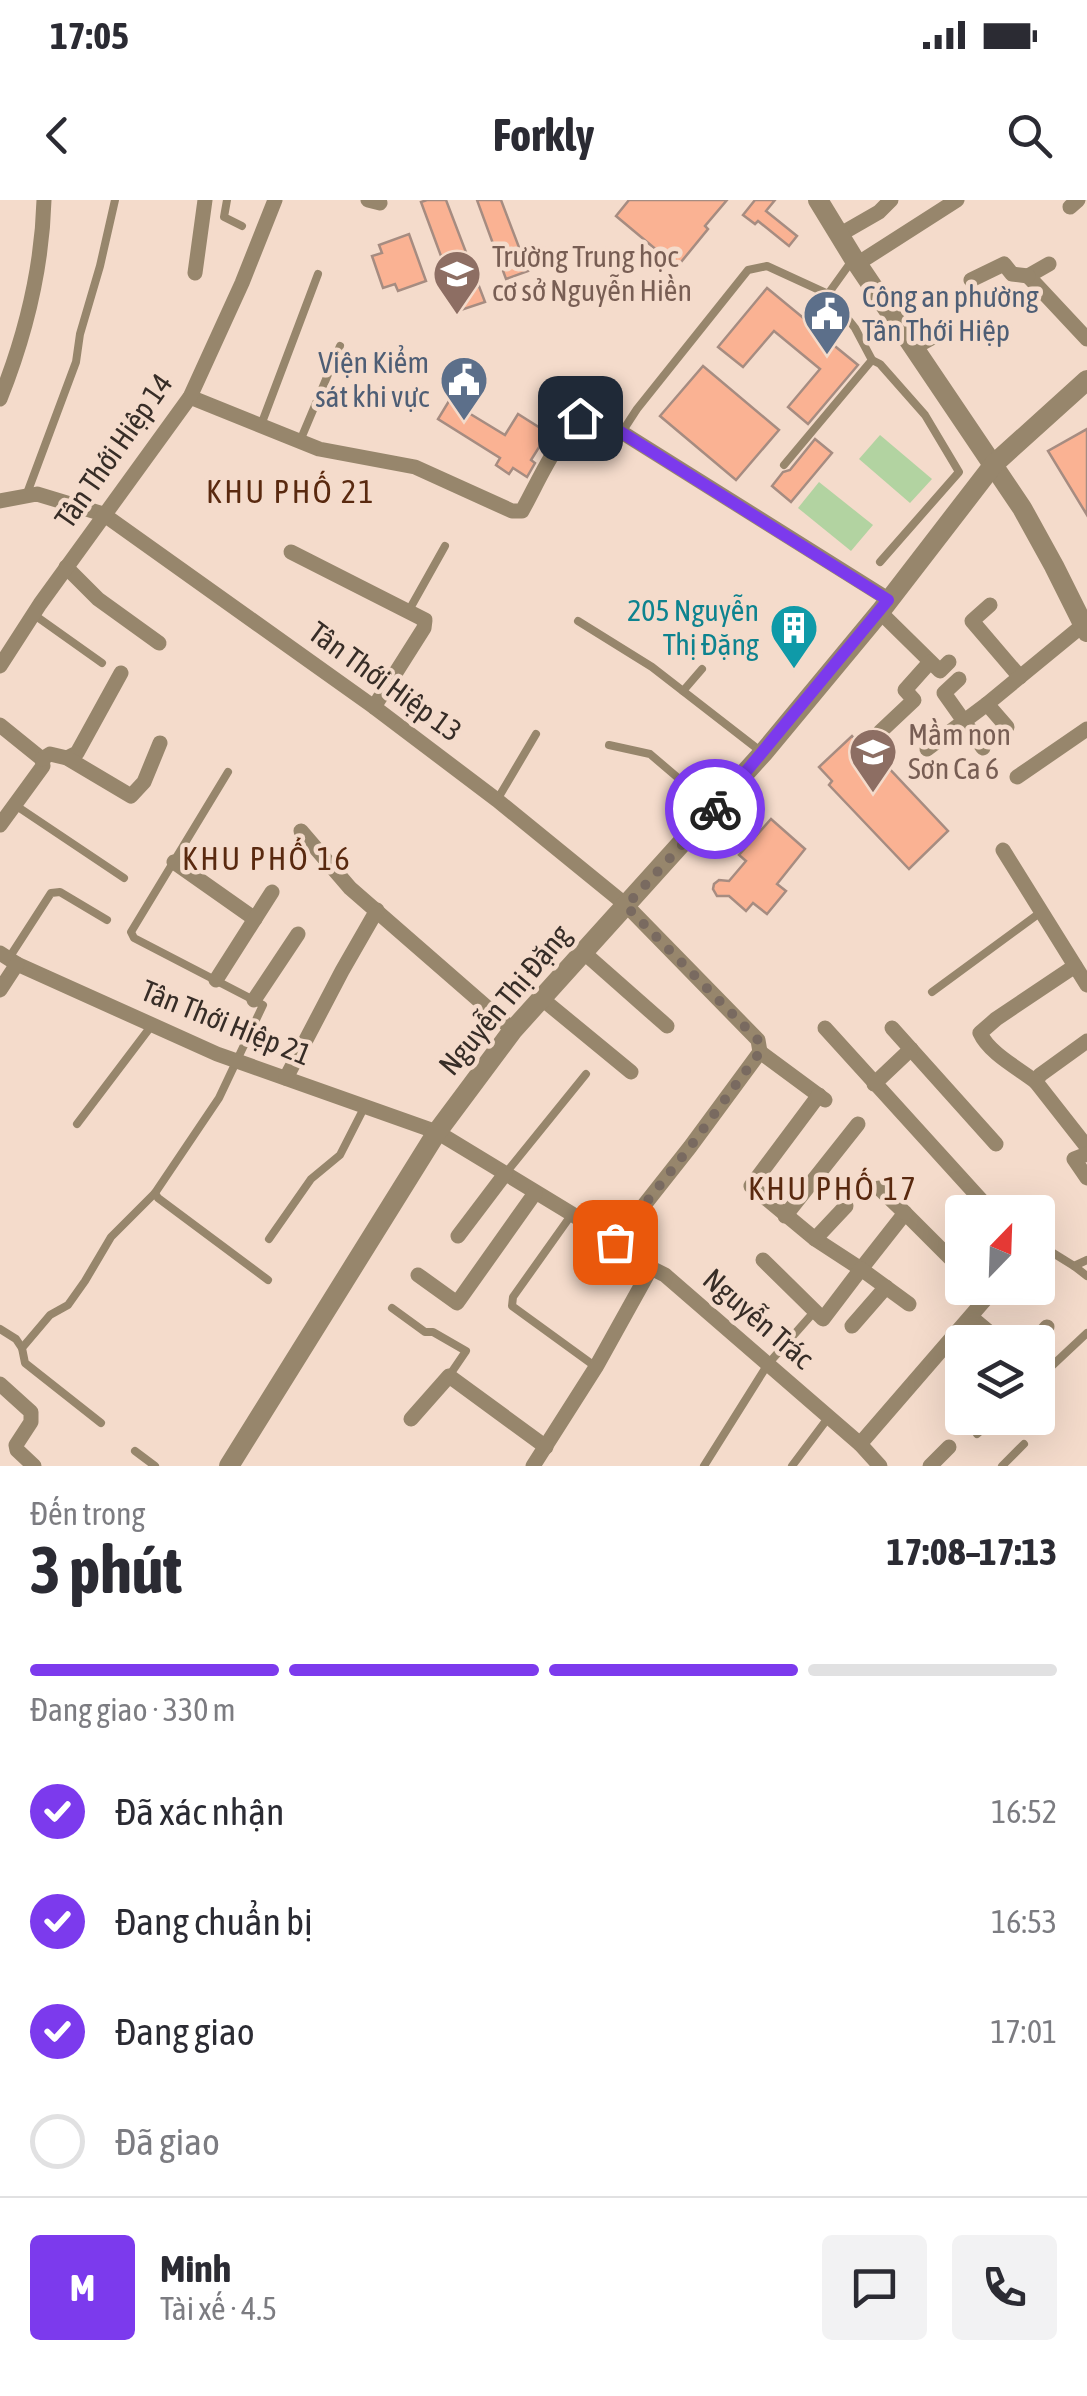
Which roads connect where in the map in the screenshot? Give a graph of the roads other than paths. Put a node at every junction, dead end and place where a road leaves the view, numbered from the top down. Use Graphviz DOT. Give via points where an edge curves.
graph roads {
  1 [pos="44,200"];
  2 [pos="115,200"];
  3 [pos="206,200"];
  4 [pos="227,200"];
  5 [pos="275,200"];
  6 [pos="818,200"];
  7 [pos="891,200"];
  8 [pos="957,200"];
  9 [pos="242,226"];
  10 [pos="838,235"];
  11 [pos="856,261"];
  12 [pos="1049,264"];
  13 [pos="195,273"];
  14 [pos="318,274"];
  15 [pos="1028,276"];
  16 [pos="971,280"];
  17 [pos="828,294"];
  18 [pos="944,334"];
  19 [pos="1087,339"];
  20 [pos="340,346"];
  21 [pos="918,350"];
  22 [pos="872,360"];
  23 [pos="1087,380"];
  24 [pos="190,396"];
  25 [pos="0,399"];
  26 [pos="260,425"];
  27 [pos="622,432"];
  28 [pos="300,441"];
  29 [pos="994,464"];
  30 [pos="784,465"];
  31 [pos="26,496"];
  32 [pos="0,501"];
  33 [pos="103,514"];
  34 [pos="445,546"];
  35 [pos="292,552"];
  36 [pos="880,562"];
  37 [pos="66,566"];
  38 [pos="990,605"];
  39 [pos="884,606"];
  40 [pos="408,612"];
  41 [pos="33,614"];
  42 [pos="578,620"];
  43 [pos="1085,629"];
  44 [pos="159,643"];
  45 [pos="102,662"];
  46 [pos="930,662"];
  47 [pos="948,662"];
  48 [pos="0,666"];
  49 [pos="702,669"];
  50 [pos="121,673"];
  51 [pos="1020,677"];
  52 [pos="959,678"];
  53 [pos="683,691"];
  54 [pos="987,704"];
  55 [pos="374,706"];
  56 [pos="964,721"];
  57 [pos="0,725"];
  58 [pos="1006,727"];
  59 [pos="1087,729"];
  60 [pos="880,732"];
  61 [pos="536,734"];
  62 [pos="160,744"];
  63 [pos="610,745"];
  64 [pos="983,748"];
  65 [pos="927,749"];
  66 [pos="763,753"];
  67 [pos="67,758"];
  68 [pos="42,759"];
  69 [pos="228,772"];
  70 [pos="1016,777"];
  71 [pos="497,800"];
  72 [pos="15,805"];
  73 [pos="714,809"];
  74 [pos="0,825"];
  75 [pos="301,831"];
  76 [pos="1003,850"];
  77 [pos="174,862"];
  78 [pos="124,878"];
  79 [pos="272,892"];
  80 [pos="626,906"];
  81 [pos="378,910"];
  82 [pos="1041,912"];
  83 [pos="255,919"];
  84 [pos="107,920"];
  85 [pos="298,934"];
  86 [pos="582,951"];
  87 [pos="9,959"];
  88 [pos="1075,966"];
  89 [pos="216,980"];
  90 [pos="1087,985"];
  91 [pos="0,990"];
  92 [pos="932,992"];
  93 [pos="541,998"];
  94 [pos="254,1000"];
  95 [pos="152,1024"];
  96 [pos="667,1026"];
  97 [pos="825,1028"];
  98 [pos="892,1028"];
  99 [pos="513,1030"];
  100 [pos="1087,1041"];
  101 [pos="911,1050"];
  102 [pos="760,1052"];
  103 [pos="238,1061"];
  104 [pos="630,1072"];
  105 [pos="586,1074"];
  106 [pos="286,1078"];
  107 [pos="1036,1082"];
  108 [pos="874,1084"];
  109 [pos="365,1106"];
  110 [pos="77,1124"];
  111 [pos="858,1124"];
  112 [pos="437,1132"];
  113 [pos="996,1144"];
  114 [pos="1087,1150"];
  115 [pos="505,1174"];
  116 [pos="1087,1178"];
  117 [pos="879,1188"];
  118 [pos="155,1192"];
  119 [pos="535,1193"];
  120 [pos="976,1195"];
  121 [pos="846,1206"];
  122 [pos="904,1212"];
  123 [pos="572,1214"];
  124 [pos="785,1216"];
  125 [pos="458,1236"];
  126 [pos="269,1239"];
  127 [pos="815,1239"];
  128 [pos="615,1242"];
  129 [pos="945,1253"];
  130 [pos="1055,1254"];
  131 [pos="762,1260"];
  132 [pos="1087,1260"];
  133 [pos="1074,1266"];
  134 [pos="651,1268"];
  135 [pos="861,1269"];
  136 [pos="418,1275"];
  137 [pos="1087,1276"];
  138 [pos="268,1280"];
  139 [pos="886,1287"];
  140 [pos="908,1304"];
  141 [pos="981,1305"];
  142 [pos="392,1308"];
  143 [pos="815,1311"];
  144 [pos="971,1317"];
  145 [pos="981,1325"];
  146 [pos="852,1326"];
  147 [pos="0,1328"];
  148 [pos="1087,1333"];
  149 [pos="22,1348"];
  150 [pos="1055,1362"];
  151 [pos="768,1364"];
  152 [pos="596,1368"];
  153 [pos="448,1376"];
  154 [pos="0,1384"];
  155 [pos="828,1418"];
  156 [pos="411,1419"];
  157 [pos="101,1423"];
  158 [pos="860,1444"];
  159 [pos="1024,1444"];
  160 [pos="949,1447"];
  161 [pos="546,1448"];
  162 [pos="135,1450"];
  163 [pos="34,1466"];
  164 [pos="155,1466"];
  165 [pos="228,1466"];
  166 [pos="533,1466"];
  167 [pos="704,1466"];
  168 [pos="792,1466"];
  169 [pos="880,1466"];
  170 [pos="930,1466"];
  171 [pos="1002,1466"];
  1 -- 25 [label="street" via="38,274"];
  2 -- 31 [label="lane" via="76,362"];
  3 -- 13 [label="street"];
  4 -- 9 [label="lane" via="224,217"];
  5 -- 24 [label="street, Tân Thới Hiệp 14"];
  6 -- 10 [label="street"];
  7 -- 10 [label="street"];
  8 -- 11 [label="street"];
  10 -- 11 [label="street"];
  11 -- 17 [label="lane"];
  11 -- 21 [label="street"];
  12 -- 15 [label="street"];
  14 -- 26 [label="lane"];
  15 -- 16 [label="street" via="1012,274 1004,264"];
  15 -- 19 [label="street"];
  17 -- 22 [label="lane"];
  17 -- 27 [label="lane" via="767,266 748,270"];
  18 -- 21 [label="lane"];
  20 -- 28 [label="lane"];
  21 -- 29 [label="street"];
  22 -- 30 [label="lane"];
  22 -- 36 [label="lane" via="925,415 959,472"];
  23 -- 29 [label="street, Nguyễn Thị Đặng"];
  24 -- 26 [label="street"];
  24 -- 33 [label="street, Tân Thới Hiệp 14"];
  26 -- 28 [label="street"];
  27 -- 28 [label="street" via="592,414 580,418 522,510 512,511 415,468"];
  27 -- 39 [label="street"];
  29 -- 39 [label="street, Nguyễn Thị Đặng"];
  29 -- 43 [label="street"];
  31 -- 32 [label="street"];
  31 -- 33 [label="street, Tân Thới Hiệp 13"];
  33 -- 37 [label="street, Tân Thới Hiệp 14"];
  33 -- 55 [label="street, Tân Thới Hiệp 13"];
  34 -- 40 [label="lane"];
  35 -- 40 [label="street"];
  37 -- 41 [label="street, Tân Thới Hiệp 14"];
  37 -- 44 [label="street" via="98,599"];
  38 -- 51 [label="street" via="972,620"];
  39 -- 46 [label="street"];
  39 -- 66 [label="street, Nguyễn Thị Đặng"];
  40 -- 55 [label="street" via="425,620 424,628"];
  41 -- 45 [label="lane"];
  41 -- 48 [label="street, Tân Thới Hiệp 14"];
  42 -- 53 [label="lane"];
  43 -- 51 [label="street"];
  46 -- 47 [label="street" via="940,671"];
  46 -- 60 [label="street" via="905,690 914,700"];
  49 -- 53 [label="lane"];
  50 -- 67 [label="street" via="77,753"];
  51 -- 54 [label="street"];
  52 -- 56 [label="street" via="944,693"];
  53 -- 66 [label="lane"];
  54 -- 56 [label="street"];
  54 -- 58 [label="street"];
  55 -- 71 [label="street, Tân Thới Hiệp 13"];
  56 -- 64 [label="street"];
  56 -- 65 [label="street"];
  57 -- 68 [label="street"];
  59 -- 70 [label="street"];
  61 -- 71 [label="lane"];
  62 -- 67 [label="street" via="131,796"];
  63 -- 73 [label="lane" via="650,754"];
  66 -- 73 [label="street, Nguyễn Thị Đặng"];
  67 -- 68 [label="street"];
  68 -- 72 [label="street"];
  69 -- 77 [label="lane"];
  71 -- 80 [label="street, Tân Thới Hiệp 13"];
  72 -- 74 [label="street"];
  72 -- 78 [label="lane"];
  73 -- 80 [label="street, Nguyễn Thị Đặng"];
  75 -- 81 [label="street"];
  76 -- 82 [label="street"];
  77 -- 83 [label="street"];
  77 -- 89 [label="lane" via="132,936"];
  79 -- 83 [label="street"];
  80 -- 86 [label="street, Nguyễn Thị Đặng"];
  80 -- 102 [label="street, Tân Thới Hiệp 13" via="758,1040"];
  81 -- 99 [label="street"];
  81 -- 106 [label="street"];
  82 -- 88 [label="street"];
  82 -- 92 [label="lane"];
  83 -- 89 [label="street"];
  84 -- 87 [label="lane" via="51,893"];
  85 -- 94 [label="street"];
  86 -- 93 [label="street, Nguyễn Thị Đặng"];
  86 -- 96 [label="street"];
  87 -- 91 [label="street"];
  87 -- 95 [label="street, Tân Thới Hiệp 21"];
  88 -- 90 [label="street"];
  88 -- 107 [label="street" via="980,1033"];
  89 -- 94 [label="lane"];
  93 -- 99 [label="street, Nguyễn Thị Đặng"];
  93 -- 104 [label="street"];
  94 -- 103 [label="lane" via="263,1005"];
  95 -- 103 [label="street, Tân Thới Hiệp 21"];
  95 -- 110 [label="lane"];
  97 -- 108 [label="street"];
  98 -- 101 [label="street"];
  99 -- 112 [label="street, Nguyễn Thị Đặng"];
  100 -- 107 [label="street"];
  101 -- 108 [label="street"];
  101 -- 113 [label="street"];
  102 -- 124 [label="street, Tân Thới Hiệp 13" via="822,1097 751,1186"];
  102 -- 128 [label="street"];
  103 -- 106 [label="street, Tân Thới Hiệp 21"];
  103 -- 118 [label="lane"];
  105 -- 115 [label="lane"];
  106 -- 109 [label="street, Tân Thới Hiệp 21"];
  107 -- 114 [label="street"];
  108 -- 120 [label="street"];
  109 -- 112 [label="street, Tân Thới Hiệp 21"];
  109 -- 126 [label="lane" via="340,1155 311,1179"];
  111 -- 124 [label="street"];
  112 -- 115 [label="street, Nguyễn Trác"];
  112 -- 165 [label="street, Nguyễn Thị Đặng"];
  114 -- 116 [label="street" via="1074,1159"];
  115 -- 119 [label="street, Nguyễn Trác"];
  115 -- 125 [label="street"];
  117 -- 122 [label="street"];
  118 -- 138 [label="lane"];
  118 -- 149 [label="lane" via="110,1237 68,1305"];
  119 -- 123 [label="street, Nguyễn Trác"];
  119 -- 136 [label="street" via="456,1303"];
  121 -- 127 [label="street"];
  122 -- 129 [label="street"];
  122 -- 135 [label="street"];
  123 -- 128 [label="street, Nguyễn Trác"];
  123 -- 152 [label="lane" via="512,1306"];
  124 -- 127 [label="street"];
  127 -- 135 [label="street"];
  128 -- 134 [label="street, Nguyễn Trác"];
  130 -- 133 [label="lane"];
  131 -- 143 [label="street"];
  132 -- 133 [label="lane"];
  133 -- 137 [label="lane"];
  134 -- 151 [label="street, Nguyễn Trác"];
  134 -- 152 [label="street"];
  135 -- 139 [label="street"];
  135 -- 143 [label="street" via="822,1319"];
  139 -- 140 [label="street"];
  139 -- 146 [label="street"];
  141 -- 144 [label="street"];
  142 -- 153 [label="lane" via="466,1351"];
  143 -- 151 [label="lane"];
  144 -- 145 [label="street"];
  144 -- 158 [label="street"];
  147 -- 149 [label="lane"];
  148 -- 150 [label="lane"];
  149 -- 157 [label="lane" via="25,1363"];
  151 -- 155 [label="street, Nguyễn Trác"];
  151 -- 167 [label="lane"];
  152 -- 161 [label="street"];
  153 -- 156 [label="street"];
  153 -- 161 [label="street"];
  154 -- 163 [label="street" via="31,1412 16,1446"];
  155 -- 158 [label="street, Nguyễn Trác"];
  155 -- 168 [label="lane"];
  158 -- 169 [label="street, Nguyễn Trác"];
  159 -- 171 [label="lane"];
  160 -- 170 [label="street"];
  161 -- 166 [label="street"];
  162 -- 164 [label="lane"];
}
